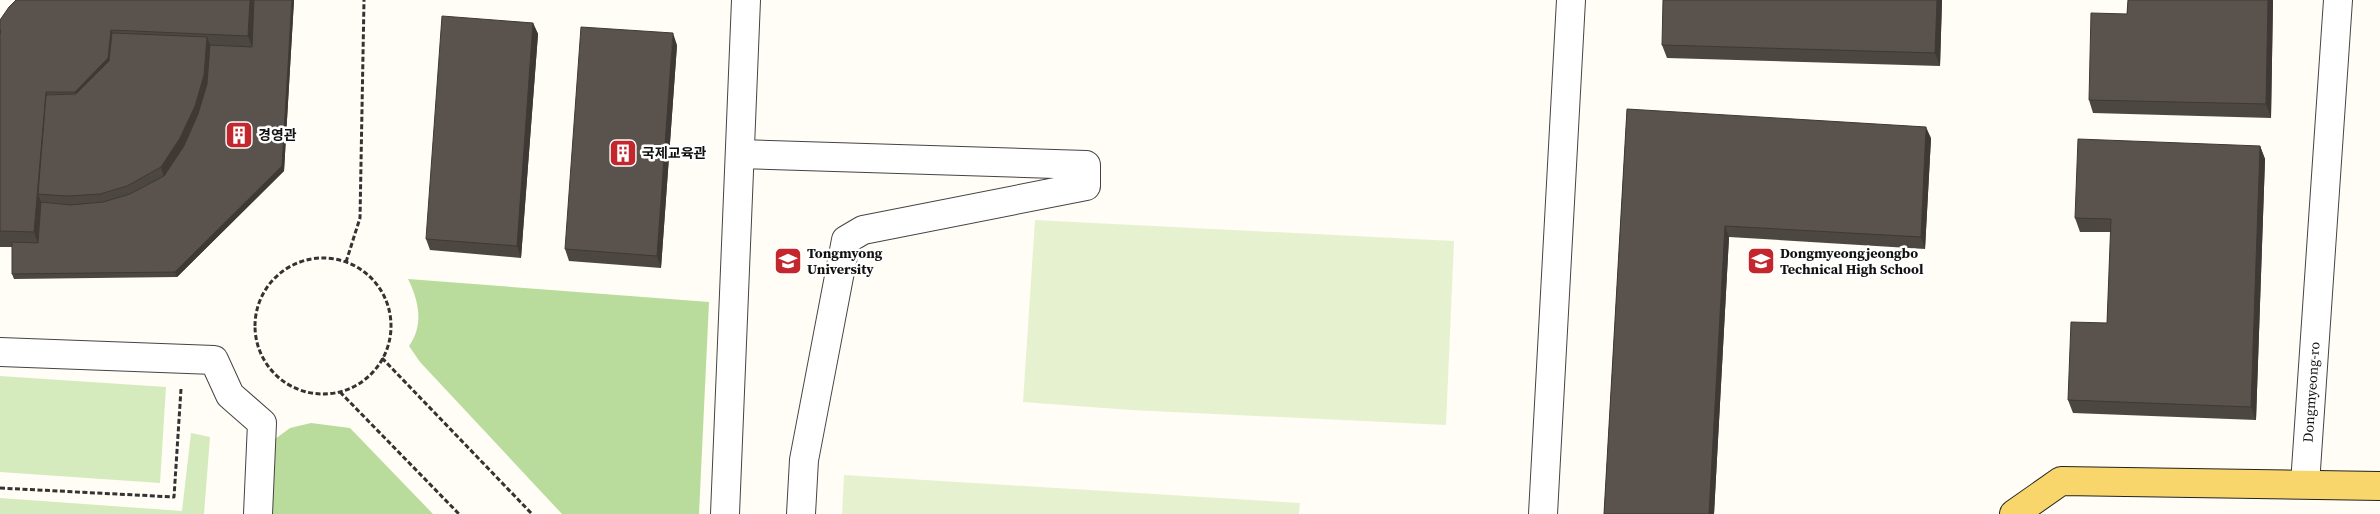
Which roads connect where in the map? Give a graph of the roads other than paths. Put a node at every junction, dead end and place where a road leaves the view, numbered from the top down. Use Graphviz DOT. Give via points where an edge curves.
graph roads {
  1 [pos="746,0"];
  2 [pos="1571,0"];
  3 [pos="2338,0"];
  4 [pos="740,154"];
  5 [pos="0,352"];
  6 [pos="2305,484"];
  7 [pos="2380,486"];
  8 [pos="258,514"];
  9 [pos="725,514"];
  10 [pos="800,514"];
  11 [pos="1543,514"];
  12 [pos="2014,514"];
  1 -- 4 [label="street"];
  2 -- 11 [label="street"];
  3 -- 6 [label="street, Dongmyeong-ro"];
  4 -- 9 [label="street"];
  4 -- 10 [label="street" via="1086,165 1086,186 863,230 846,240 804,460"];
  5 -- 8 [label="street" via="214,360 230,395 262,423"];
  6 -- 7 [label="main road"];
  6 -- 12 [label="main road" via="2061,482"];
}
